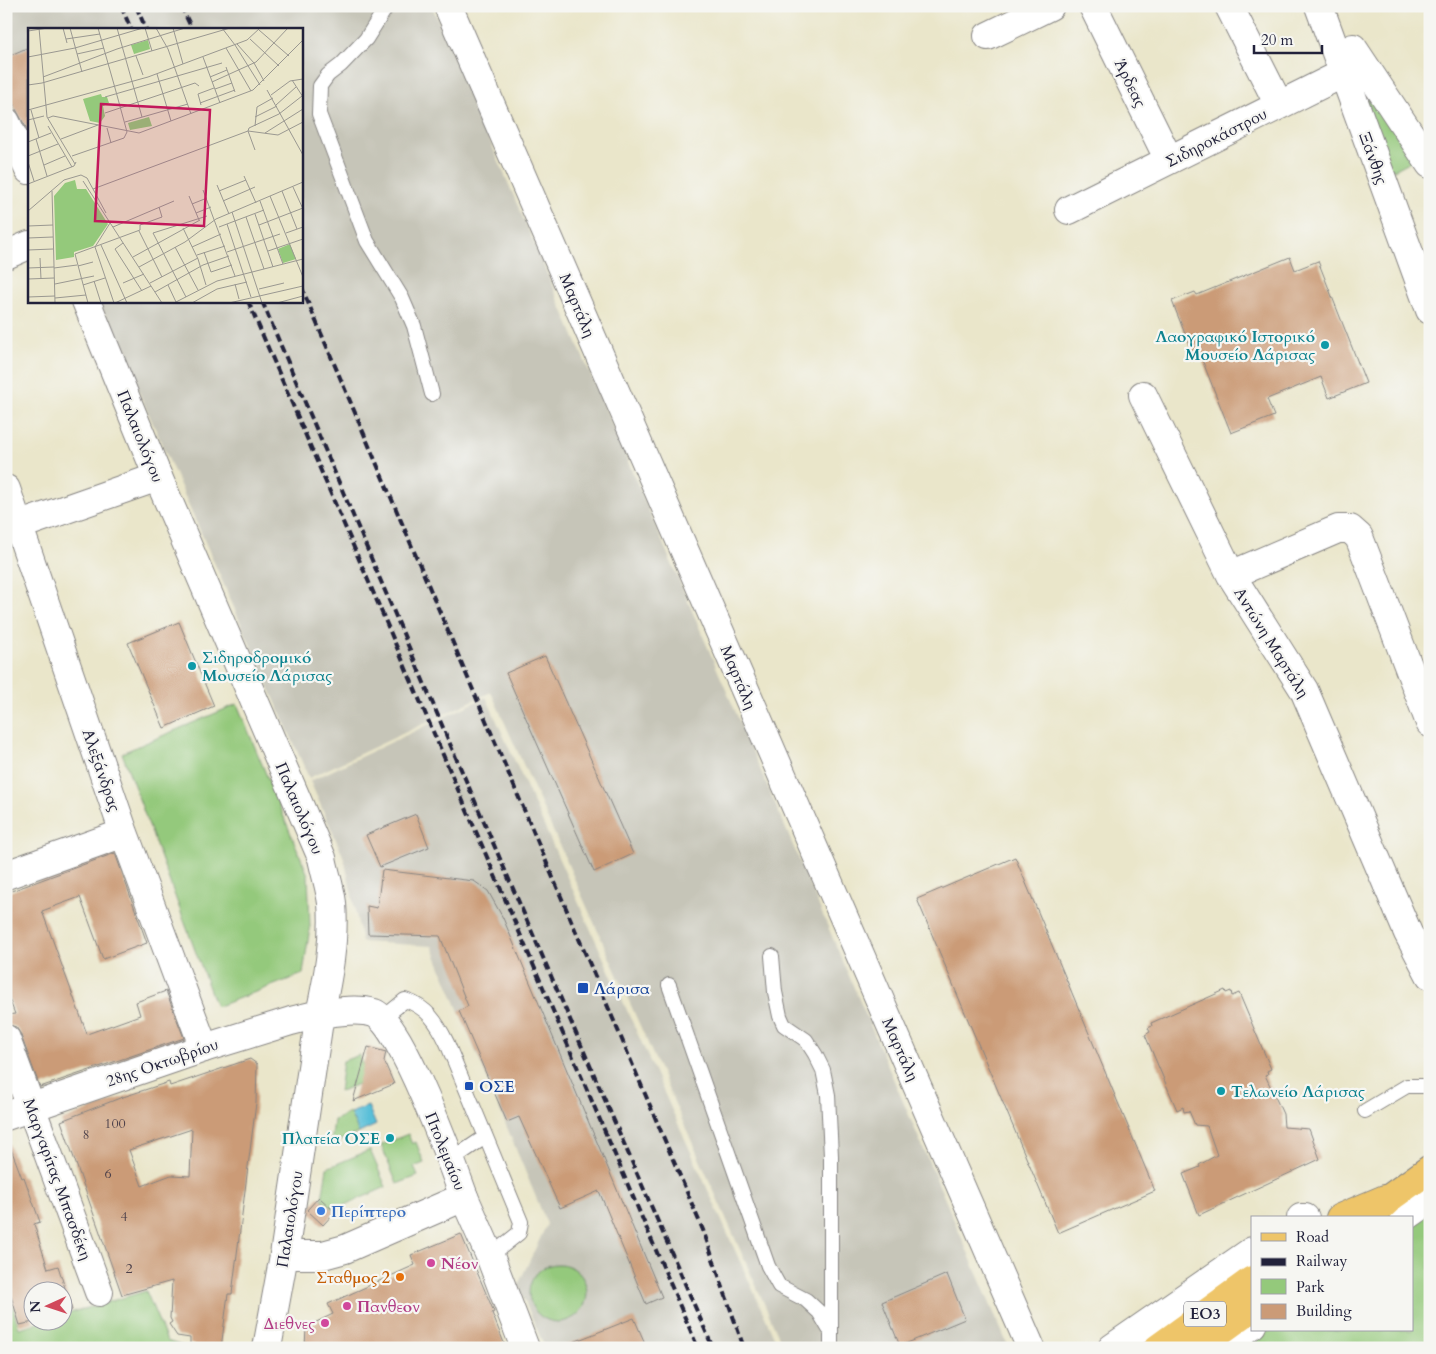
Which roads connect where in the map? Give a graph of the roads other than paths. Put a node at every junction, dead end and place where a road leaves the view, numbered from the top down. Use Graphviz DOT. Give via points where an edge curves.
graph roads {
  1 [pos="387,6"];
  2 [pos="448,6"];
  3 [pos="1050,6"];
  4 [pos="1093,6"];
  5 [pos="1229,6"];
  6 [pos="1318,6"];
  7 [pos="1326,6"];
  8 [pos="988,36"];
  9 [pos="1353,69"];
  10 [pos="1280,105"];
  11 [pos="6,122"];
  12 [pos="1169,160"];
  13 [pos="1430,164"];
  14 [pos="28,168"];
  15 [pos="1069,210"];
  16 [pos="28,245"];
  17 [pos="6,254"];
  18 [pos="1428,300"];
  19 [pos="86,302"];
  20 [pos="432,394"];
  21 [pos="1144,394"];
  22 [pos="158,477"];
  23 [pos="6,489"];
  24 [pos="12,528"];
  25 [pos="1231,575"];
  26 [pos="1430,723"];
  27 [pos="124,833"];
  28 [pos="6,874"];
  29 [pos="772,956"];
  30 [pos="1430,975"];
  31 [pos="669,986"];
  32 [pos="320,1014"];
  33 [pos="382,1018"];
  34 [pos="6,1039"];
  35 [pos="204,1048"];
  36 [pos="1430,1086"];
  37 [pos="32,1107"];
  38 [pos="1365,1111"];
  39 [pos="6,1116"];
  40 [pos="485,1137"];
  41 [pos="451,1160"];
  42 [pos="1430,1169"];
  43 [pos="464,1197"];
  44 [pos="1430,1200"];
  45 [pos="1398,1207"];
  46 [pos="1351,1216"];
  47 [pos="1374,1216"];
  48 [pos="1251,1252"];
  49 [pos="284,1255"];
  50 [pos="490,1256"];
  51 [pos="1251,1281"];
  52 [pos="99,1292"];
  53 [pos="1251,1309"];
  54 [pos="1251,1326"];
  55 [pos="830,1329"];
  56 [pos="267,1348"];
  57 [pos="525,1348"];
  58 [pos="831,1348"];
  59 [pos="1031,1348"];
  60 [pos="1112,1348"];
  61 [pos="1158,1348"];
  62 [pos="1197,1348"];
  63 [pos="1221,1348"];
  1 -- 20 [label="lane" via="366,38 320,86 319,114 367,241 402,298 414,326"];
  2 -- 59 [label="street, Μαρτάλη"];
  3 -- 8 [label="street"];
  4 -- 12 [label="street, Άρδεας"];
  5 -- 10 [label="street"];
  6 -- 9 [label="street, Ξάνθης"];
  7 -- 9 [label="street"];
  9 -- 10 [label="street, Σιδηροκάστρου"];
  9 -- 13 [label="street"];
  9 -- 18 [label="street, Ξάνθης"];
  10 -- 12 [label="street, Σιδηροκάστρου"];
  11 -- 14 [label="street"];
  12 -- 15 [label="street, Σιδηροκάστρου"];
  16 -- 17 [label="street"];
  19 -- 22 [label="street, Παλαιολόγου"];
  21 -- 25 [label="street, Αντώνη Μαρτάλη"];
  22 -- 24 [label="street"];
  22 -- 32 [label="street, Παλαιολόγου" via="322,858 332,903 332,943"];
  23 -- 24 [label="street, Αλεξάνδρας"];
  24 -- 27 [label="street, Αλεξάνδρας"];
  25 -- 26 [label="street" via="1338,529 1350,529 1359,537"];
  25 -- 30 [label="street, Αντώνη Μαρτάλη" via="1304,690 1408,933"];
  27 -- 28 [label="street"];
  27 -- 35 [label="street, Αλεξάνδρας"];
  29 -- 55 [label="lane" via="780,1016 784,1025 806,1040 815,1054 823,1070 828,1096"];
  31 -- 55 [label="lane" via="768,1266 779,1286 806,1300"];
  32 -- 33 [label="street" via="361,1012"];
  32 -- 35 [label="street, 28ης Οκτωβρίου"];
  32 -- 49 [label="street, Παλαιολόγου"];
  33 -- 40 [label="lane" via="405,1000 418,1005 432,1017"];
  33 -- 41 [label="street, Πτολεμαίου" via="394,1033"];
  34 -- 37 [label="street, Μαργαρίτας Μπασδέκη"];
  35 -- 37 [label="street, 28ης Οκτωβρίου"];
  36 -- 38 [label="lane" via="1407,1086"];
  37 -- 39 [label="street, 28ης Οκτωβρίου"];
  37 -- 52 [label="street, Μαργαρίτας Μπασδέκη"];
  40 -- 41 [label="lane"];
  40 -- 50 [label="lane" via="521,1222 520,1233"];
  41 -- 43 [label="street, Πτολεμαίου"];
  42 -- 45 [label="main road"];
  43 -- 49 [label="street" via="345,1249 323,1255"];
  43 -- 50 [label="street, Πτολεμαίου"];
  44 -- 45 [label="street"];
  45 -- 46 [label="main road"];
  45 -- 47 [label="main road"];
  48 -- 60 [label="street"];
  49 -- 56 [label="street, Παλαιολόγου"];
  50 -- 57 [label="street, Πτολεμαίου"];
  51 -- 61 [label="main road, ΕΟ3"];
  53 -- 62 [label="main road, ΕΟ3"];
  54 -- 63 [label="street"];
  55 -- 58 [label="lane"];
}
